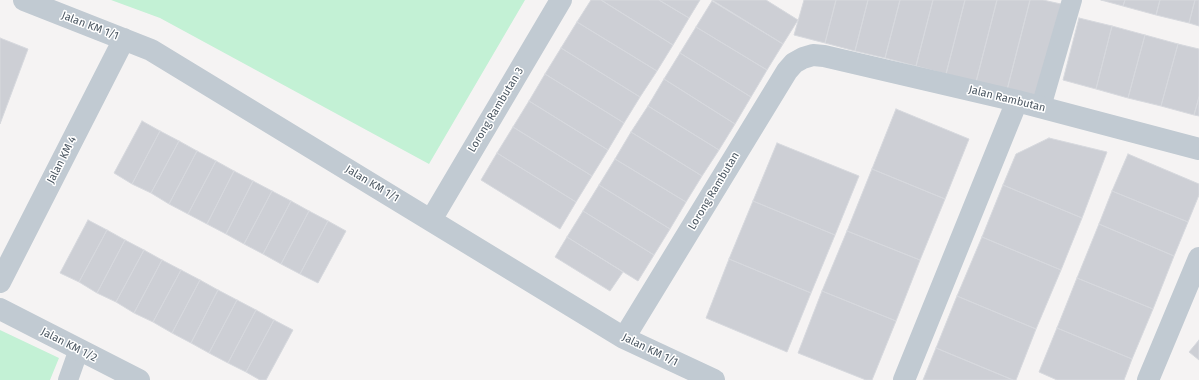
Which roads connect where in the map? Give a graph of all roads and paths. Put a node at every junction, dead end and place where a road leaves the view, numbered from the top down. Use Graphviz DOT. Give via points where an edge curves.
graph roads {
  1 [pos="24,0"];
  2 [pos="561,0"];
  3 [pos="1072,0"];
  4 [pos="124,39"];
  5 [pos="814,55"];
  6 [pos="1017,101"];
  7 [pos="1041,108"];
  8 [pos="1199,149"];
  9 [pos="431,220"];
  10 [pos="1199,258"];
  11 [pos="0,282"];
  12 [pos="0,309"];
  13 [pos="624,338"];
  14 [pos="79,349"];
  15 [pos="68,380"];
  16 [pos="139,380"];
  17 [pos="714,380"];
  18 [pos="904,380"];
  19 [pos="1148,380"];
  1 -- 4 [label="street, Jalan KM 1/1"];
  2 -- 9 [label="street, Lorong Rambutan 3"];
  3 -- 7 [label="lane"];
  4 -- 9 [label="street, Jalan KM 1/1" via="151,50"];
  4 -- 11 [label="street, Jalan KM 4"];
  5 -- 6 [label="street, Jalan Rambutan"];
  5 -- 13 [label="street, Lorong Rambutan" via="794,63 787,71"];
  6 -- 7 [label="street, Jalan Rambutan"];
  6 -- 18 [label="street"];
  7 -- 8 [label="street, Jalan Rambutan"];
  9 -- 13 [label="street, Jalan KM 1/1"];
  10 -- 19 [label="street"];
  12 -- 14 [label="street, Jalan KM 1/2"];
  13 -- 17 [label="street, Jalan KM 1/1"];
  14 -- 15 [label="lane"];
  14 -- 16 [label="street, Jalan KM 1/2"];
}
